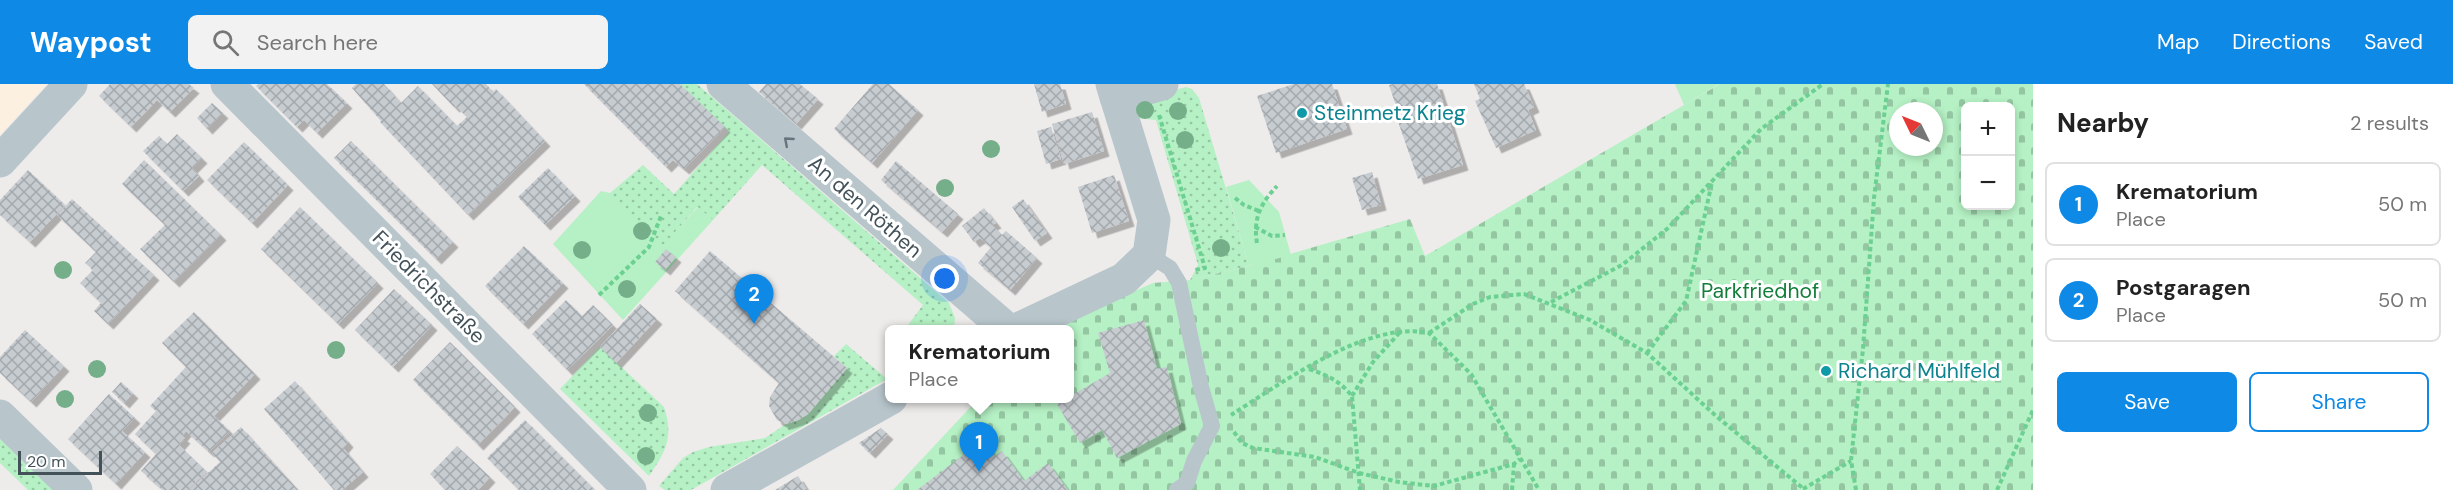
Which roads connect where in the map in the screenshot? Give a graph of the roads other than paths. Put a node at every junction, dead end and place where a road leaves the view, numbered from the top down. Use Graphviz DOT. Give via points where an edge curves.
graph roads {
  1 [pos="71,84"];
  2 [pos="227,84"];
  3 [pos="723,84"];
  4 [pos="1162,84"];
  5 [pos="1114,91"];
  6 [pos="0,161"];
  7 [pos="1149,255"];
  8 [pos="1002,325"];
  9 [pos="1027,325"];
  10 [pos="885,402"];
  11 [pos="0,416"];
  12 [pos="76,490"];
  13 [pos="630,490"];
  14 [pos="727,490"];
  15 [pos="1177,490"];
  1 -- 6 [label="street"];
  2 -- 13 [label="street, Friedrichstraße"];
  8 -- 3 [label="street, An den Röthen, one-way"];
  4 -- 5 [label="street"];
  5 -- 7 [label="street" via="1154,220"];
  7 -- 9 [label="street" via="1124,279"];
  7 -- 15 [label="lane" via="1170,268 1179,283 1201,387 1218,423 1194,461 1187,483"];
  10 -- 14 [label="street"];
  11 -- 12 [label="street"];
}
